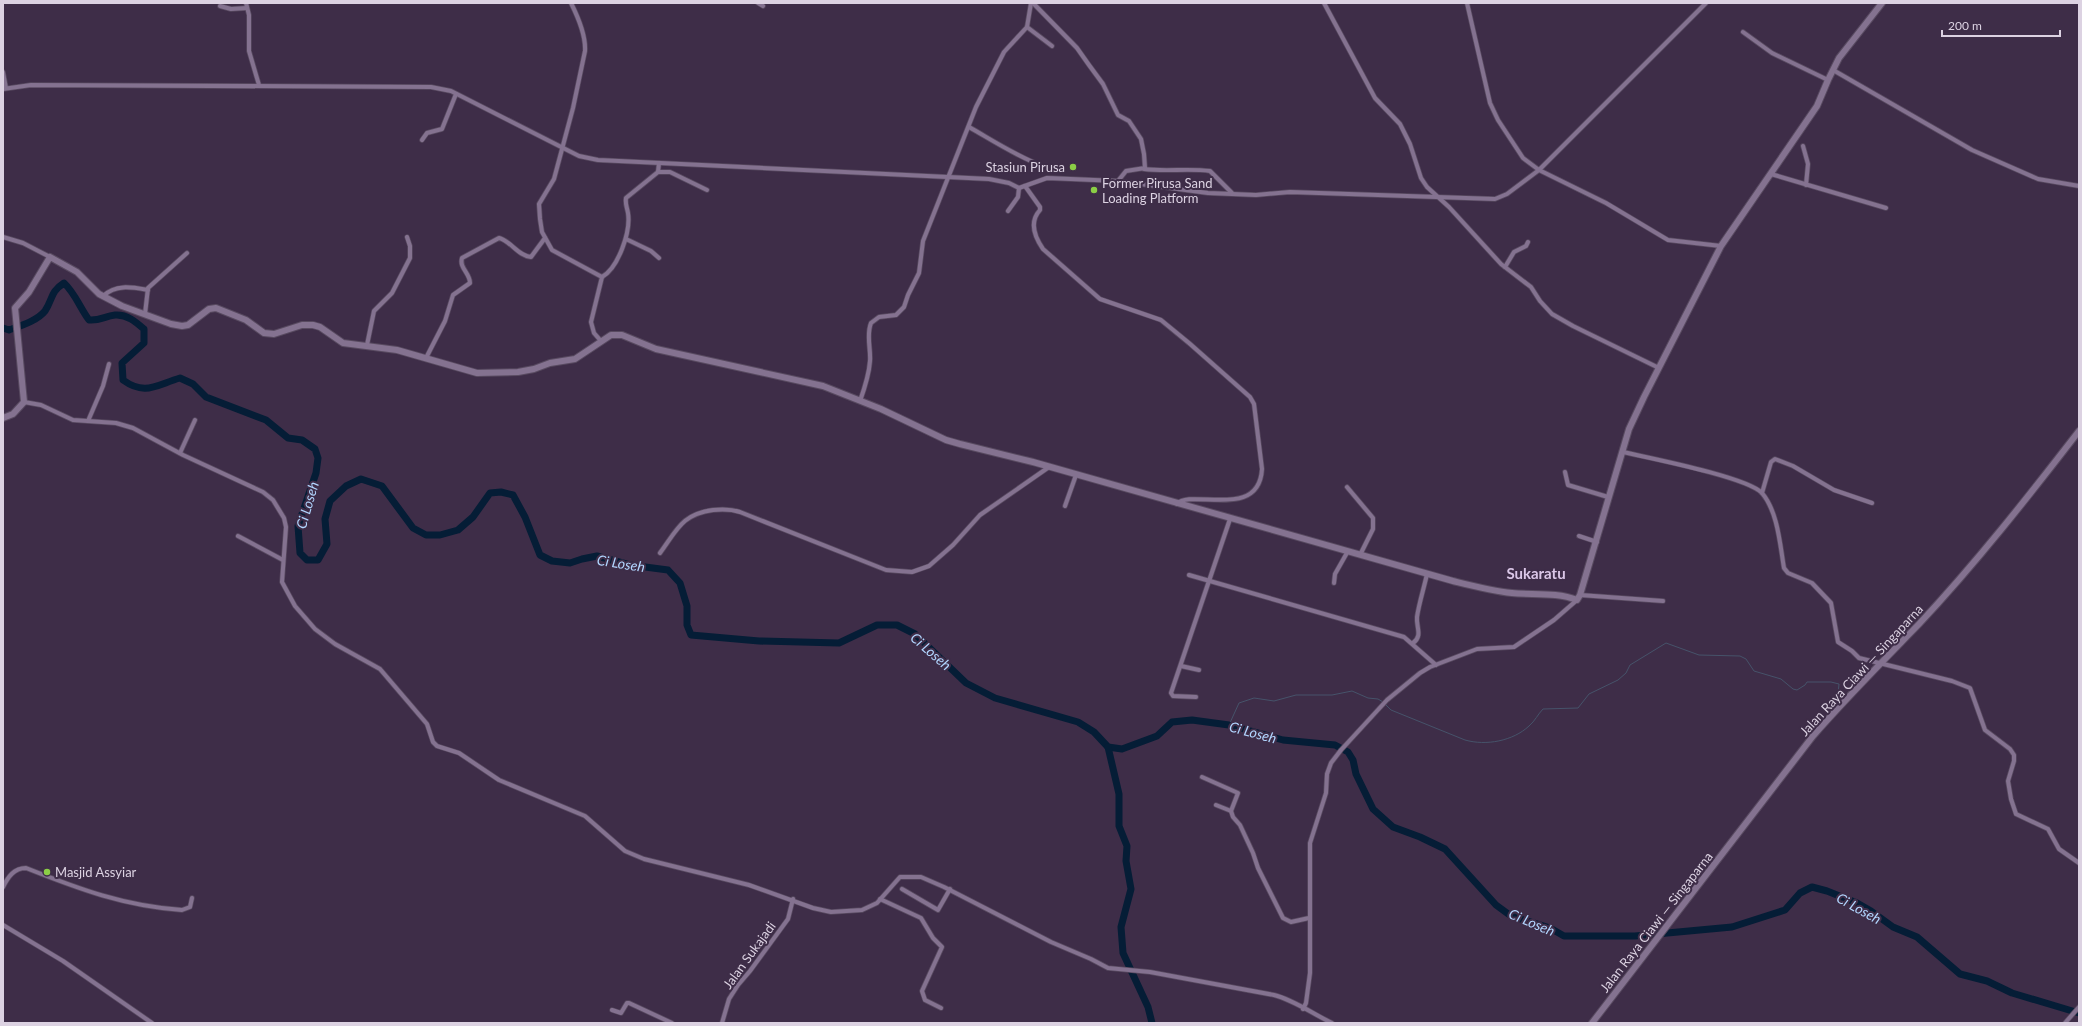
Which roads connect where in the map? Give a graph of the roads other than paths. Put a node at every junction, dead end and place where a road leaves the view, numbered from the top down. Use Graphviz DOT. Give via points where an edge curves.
graph roads {
  1 [pos="246,3"];
  2 [pos="571,3"];
  3 [pos="758,3"];
  4 [pos="1032,3"];
  5 [pos="1324,3"];
  6 [pos="1467,3"];
  7 [pos="1706,3"];
  8 [pos="1881,4"];
  9 [pos="220,6"];
  10 [pos="763,6"];
  11 [pos="247,8"];
  12 [pos="1027,27"];
  13 [pos="1743,32"];
  14 [pos="1052,46"];
  15 [pos="1833,70"];
  16 [pos="3,72"];
  17 [pos="1828,80"];
  18 [pos="259,85"];
  19 [pos="4,89"];
  20 [pos="456,94"];
  21 [pos="968,127"];
  22 [pos="422,140"];
  23 [pos="1803,146"];
  24 [pos="561,148"];
  25 [pos="1033,162"];
  26 [pos="659,163"];
  27 [pos="1144,170"];
  28 [pos="1539,170"];
  29 [pos="658,172"];
  30 [pos="1771,174"];
  31 [pos="948,177"];
  32 [pos="1118,181"];
  33 [pos="1806,185"];
  34 [pos="1025,186"];
  35 [pos="2079,186"];
  36 [pos="1019,188"];
  37 [pos="707,190"];
  38 [pos="1232,193"];
  39 [pos="1439,198"];
  40 [pos="1886,208"];
  41 [pos="1008,211"];
  42 [pos="3,237"];
  43 [pos="407,237"];
  44 [pos="545,238"];
  45 [pos="626,240"];
  46 [pos="1528,242"];
  47 [pos="1721,246"];
  48 [pos="187,254"];
  49 [pos="50,257"];
  50 [pos="658,258"];
  51 [pos="1505,267"];
  52 [pos="602,277"];
  53 [pos="148,290"];
  54 [pos="103,296"];
  55 [pos="145,314"];
  56 [pos="601,341"];
  57 [pos="367,345"];
  58 [pos="426,358"];
  59 [pos="109,364"];
  60 [pos="1659,368"];
  61 [pos="860,400"];
  62 [pos="24,402"];
  63 [pos="3,418"];
  64 [pos="195,420"];
  65 [pos="88,421"];
  66 [pos="2079,431"];
  67 [pos="1623,452"];
  68 [pos="180,453"];
  69 [pos="1049,467"];
  70 [pos="1565,472"];
  71 [pos="1076,475"];
  72 [pos="1347,488"];
  73 [pos="1762,493"];
  74 [pos="1608,498"];
  75 [pos="1872,503"];
  76 [pos="1177,504"];
  77 [pos="1065,506"];
  78 [pos="1230,519"];
  79 [pos="238,536"];
  80 [pos="1579,536"];
  81 [pos="1597,542"];
  82 [pos="1348,551"];
  83 [pos="660,553"];
  84 [pos="1360,555"];
  85 [pos="283,560"];
  86 [pos="1428,574"];
  87 [pos="1189,575"];
  88 [pos="1209,582"];
  89 [pos="1334,583"];
  90 [pos="1578,598"];
  91 [pos="1664,601"];
  92 [pos="1413,643"];
  93 [pos="1880,664"];
  94 [pos="1436,665"];
  95 [pos="1181,666"];
  96 [pos="1199,670"];
  97 [pos="1196,697"];
  98 [pos="1202,777"];
  99 [pos="1216,805"];
  100 [pos="1231,811"];
  101 [pos="2079,863"];
  102 [pos="5,878"];
  103 [pos="3,887"];
  104 [pos="902,889"];
  105 [pos="950,889"];
  106 [pos="192,898"];
  107 [pos="793,899"];
  108 [pos="880,899"];
  109 [pos="1309,918"];
  110 [pos="3,926"];
  111 [pos="2079,1007"];
  112 [pos="941,1008"];
  113 [pos="1303,1009"];
  114 [pos="612,1010"];
  115 [pos="152,1023"];
  116 [pos="672,1023"];
  117 [pos="722,1023"];
  118 [pos="1332,1023"];
  119 [pos="1592,1023"];
  120 [pos="2065,1023"];
  1 -- 11 [label="street"];
  2 -- 24 [label="street" via="585,44 573,108"];
  3 -- 10 [label="street"];
  4 -- 12 [label="street"];
  4 -- 27 [label="street" via="1077,48 1103,84 1118,116 1129,120 1141,140 1146,164"];
  5 -- 39 [label="street" via="1375,98 1400,124 1410,144 1421,178"];
  6 -- 28 [label="street" via="1490,103 1523,158"];
  7 -- 28 [label="street"];
  8 -- 15 [label="street" via="1853,38"];
  9 -- 11 [label="street"];
  11 -- 18 [label="street" via="249,51"];
  12 -- 14 [label="street"];
  12 -- 21 [label="street" via="1004,52"];
  13 -- 17 [label="street" via="1772,53"];
  15 -- 17 [label="street"];
  15 -- 35 [label="street" via="1972,150 2027,176"];
  16 -- 19 [label="street"];
  17 -- 30 [label="street" via="1817,106"];
  18 -- 19 [label="street" via="31,85"];
  18 -- 20 [label="street" via="431,87 443,88"];
  20 -- 22 [label="street" via="442,129 427,133"];
  20 -- 24 [label="street"];
  21 -- 25 [label="street"];
  21 -- 31 [label="street"];
  23 -- 33 [label="street" via="1808,164"];
  24 -- 26 [label="street" via="579,156 598,160"];
  24 -- 44 [label="street" via="554,179 539,204"];
  26 -- 29 [label="street"];
  26 -- 31 [label="street"];
  27 -- 32 [label="street" via="1126,171"];
  27 -- 38 [label="street" via="1173,172 1184,168 1210,171"];
  28 -- 39 [label="street" via="1512,191 1495,199"];
  28 -- 47 [label="street" via="1606,202 1668,240"];
  29 -- 37 [label="street" via="670,172"];
  29 -- 45 [label="street" via="626,198"];
  30 -- 33 [label="street"];
  30 -- 47 [label="street"];
  31 -- 36 [label="street" via="989,179"];
  31 -- 61 [label="street" via="923,241 919,273 904,307 896,315 879,317 869,328 868,379"];
  32 -- 34 [label="street" via="1047,178"];
  32 -- 38 [label="street" via="1180,191"];
  33 -- 40 [label="street"];
  34 -- 36 [label="street"];
  34 -- 76 [label="street" via="1040,207 1034,229 1036,239 1043,248 1100,299 1161,320 1244,392 1254,404 1262,469 1262,479 1256,488 1232,500 1186,499"];
  36 -- 41 [label="street" via="1018,197"];
  38 -- 39 [label="street" via="1256,195 1290,192"];
  39 -- 51 [label="street"];
  42 -- 49 [label="street" via="23,243"];
  43 -- 57 [label="street" via="410,258 392,293 374,311"];
  44 -- 52 [label="street" via="556,254"];
  44 -- 58 [label="street" via="531,256 523,255 504,239 499,238 462,258 461,266 470,283 453,295 445,321"];
  45 -- 50 [label="street" via="651,251"];
  45 -- 52 [label="street" via="611,270"];
  46 -- 51 [label="street" via="1526,246 1514,252"];
  47 -- 60 [label="street"];
  48 -- 53 [label="street"];
  49 -- 54 [label="street" via="77,272"];
  49 -- 62 [label="street" via="29,292 15,308"];
  51 -- 60 [label="street" via="1531,287 1552,314"];
  52 -- 56 [label="street" via="591,322 594,333"];
  53 -- 54 [label="street" via="131,287 113,289"];
  53 -- 55 [label="street"];
  54 -- 55 [label="street"];
  55 -- 57 [label="street" via="171,324 186,326 209,309 216,308 246,320 264,333 274,334 307,324 320,327 342,343"];
  56 -- 58 [label="street" via="575,359 518,372 477,373"];
  56 -- 61 [label="street" via="611,335 622,335 656,349 822,386"];
  57 -- 58 [label="street"];
  59 -- 65 [label="street"];
  60 -- 67 [label="street" via="1629,429"];
  61 -- 69 [label="street" via="946,440"];
  62 -- 63 [label="street" via="13,414"];
  62 -- 65 [label="street" via="41,405 73,420"];
  64 -- 68 [label="street"];
  65 -- 68 [label="street" via="116,423 133,428"];
  66 -- 93 [label="street, Jalan Raya Ciawi — Singaparna" via="1980,555"];
  67 -- 73 [label="street" via="1727,477 1745,483"];
  67 -- 74 [label="street"];
  68 -- 85 [label="street" via="263,492 273,500 284,518 286,527"];
  69 -- 71 [label="street"];
  69 -- 83 [label="street" via="980,515 953,545 929,566 912,572 886,570 727,509 690,516"];
  70 -- 74 [label="street" via="1568,485"];
  71 -- 76 [label="street"];
  71 -- 77 [label="street"];
  72 -- 84 [label="street" via="1373,518 1373,528"];
  73 -- 75 [label="street" via="1771,462 1775,459 1794,466 1834,490"];
  73 -- 93 [label="street" via="1776,524 1786,571 1812,583 1831,603 1835,631 1840,644 1861,660"];
  74 -- 81 [label="street"];
  76 -- 78 [label="street"];
  78 -- 82 [label="street"];
  78 -- 88 [label="street"];
  79 -- 85 [label="street"];
  80 -- 81 [label="street"];
  81 -- 90 [label="street"];
  82 -- 84 [label="street"];
  82 -- 89 [label="street" via="1335,574"];
  84 -- 86 [label="street"];
  85 -- 107 [label="street" via="282,582 295,606 335,644 380,669 427,724 437,746 459,753 499,780 585,816 625,851 644,859 749,885"];
  86 -- 90 [label="street" via="1484,589"];
  86 -- 92 [label="street" via="1417,618 1419,632"];
  87 -- 88 [label="street"];
  88 -- 92 [label="street" via="1382,630 1404,637"];
  88 -- 95 [label="street"];
  90 -- 91 [label="street"];
  90 -- 94 [label="street" via="1554,620 1514,647 1477,649"];
  92 -- 94 [label="street"];
  93 -- 101 [label="street" via="1970,688 1985,730 2014,755 2008,784 2016,814 2048,829 2059,849"];
  93 -- 119 [label="street, Jalan Raya Ciawi — Singaparna" via="1813,736"];
  94 -- 109 [label="street" via="1420,673 1387,700 1341,750 1328,771 1326,793 1310,843"];
  95 -- 96 [label="street"];
  95 -- 97 [label="street" via="1172,695"];
  98 -- 100 [label="street" via="1238,793"];
  99 -- 100 [label="street"];
  100 -- 109 [label="street" via="1283,918 1291,922"];
  102 -- 103 [label="street"];
  102 -- 106 [label="street" via="16,870 26,868 110,899 182,910 190,907"];
  104 -- 105 [label="street" via="938,910"];
  105 -- 108 [label="street" via="921,877 905,876 896,880"];
  105 -- 113 [label="street" via="1051,942 1091,958 1108,968 1150,972 1274,994"];
  107 -- 108 [label="street" via="813,908 831,912 862,910"];
  107 -- 117 [label="street, Jalan Sukajadi" via="788,919 729,999"];
  108 -- 112 [label="street" via="921,918 933,938 942,947 922,991 926,1001"];
  109 -- 113 [label="street" via="1310,973"];
  110 -- 115 [label="street" via="32,941"];
  111 -- 120 [label="street"];
  113 -- 118 [label="street"];
  114 -- 116 [label="street" via="620,1012 627,1003 630,1003"];
}
